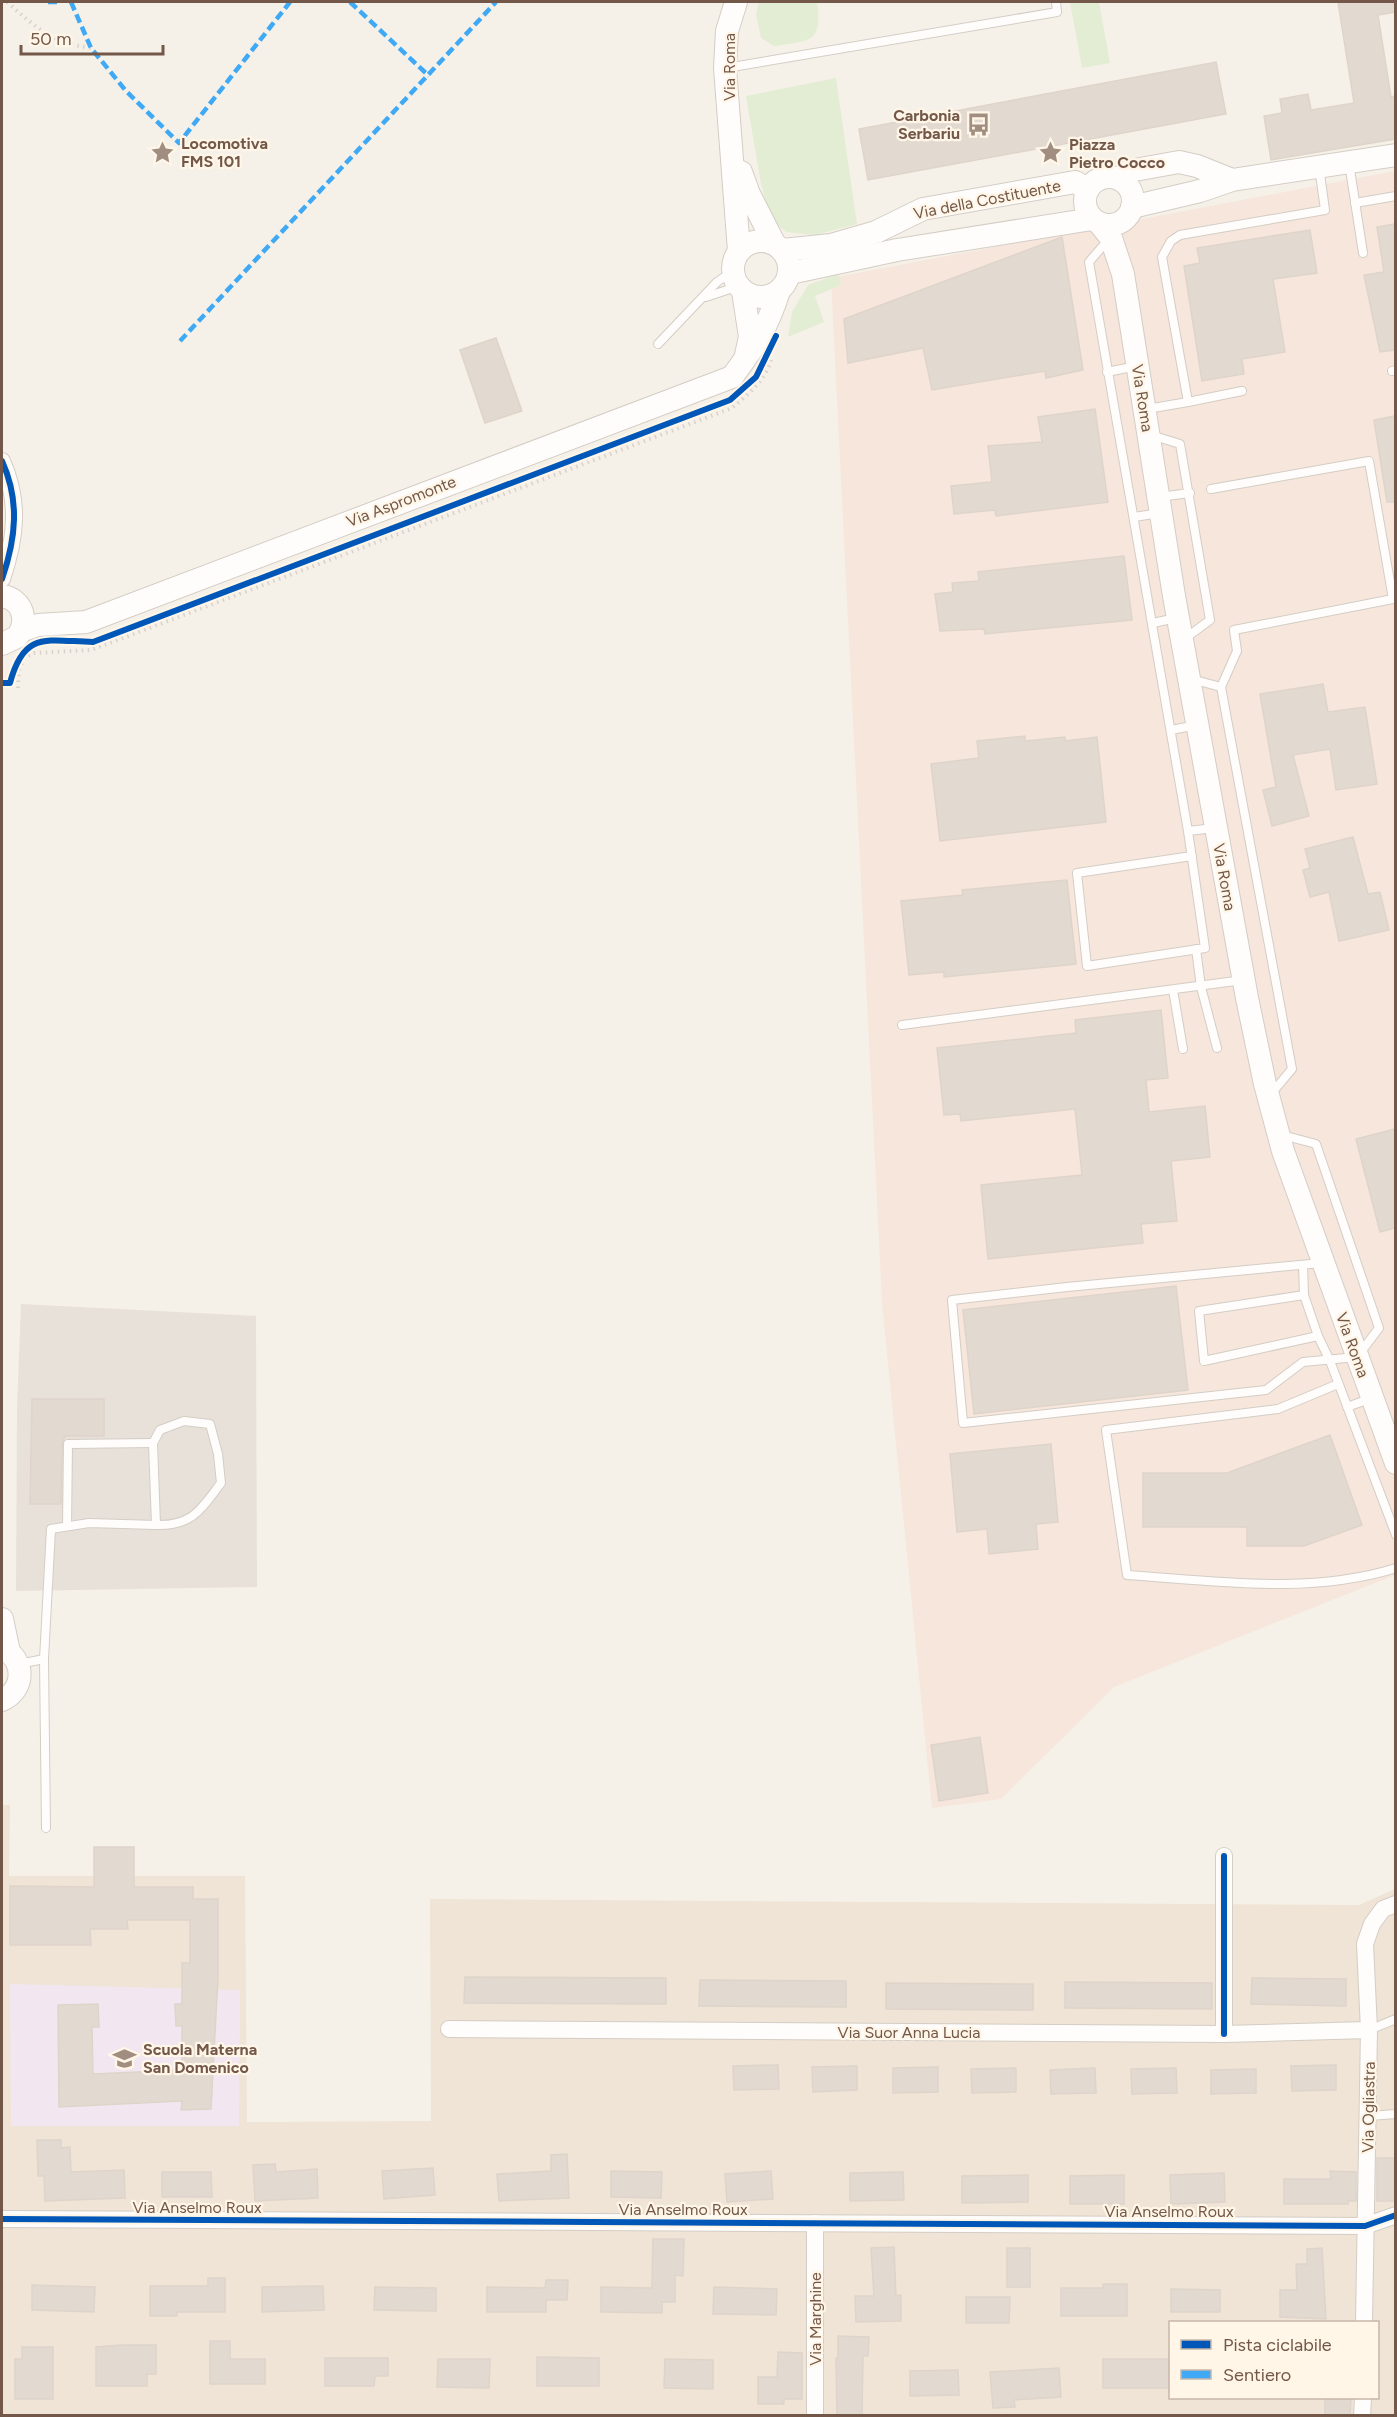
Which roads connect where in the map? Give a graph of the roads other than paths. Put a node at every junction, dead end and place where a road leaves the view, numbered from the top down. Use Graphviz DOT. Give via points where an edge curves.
graph roads {
  1 [pos="736,2"];
  2 [pos="1056,2"];
  3 [pos="725,68"];
  4 [pos="729,133"];
  5 [pos="1395,155"];
  6 [pos="1349,162"];
  7 [pos="1319,167"];
  8 [pos="1120,179"];
  9 [pos="1232,180"];
  10 [pos="1088,189"];
  11 [pos="1395,196"];
  12 [pos="1355,203"];
  13 [pos="1131,210"];
  14 [pos="904,216"];
  15 [pos="1101,227"];
  16 [pos="778,246"];
  17 [pos="913,248"];
  18 [pos="1363,253"];
  19 [pos="1123,274"];
  20 [pos="738,275"];
  21 [pos="784,282"];
  22 [pos="702,298"];
  23 [pos="658,344"];
  24 [pos="761,358"];
  25 [pos="1138,366"];
  26 [pos="1107,372"];
  27 [pos="1242,391"];
  28 [pos="1188,402"];
  29 [pos="1145,410"];
  30 [pos="1149,434"];
  31 [pos="2,461"];
  32 [pos="1211,489"];
  33 [pos="1190,492"];
  34 [pos="1160,505"];
  35 [pos="1134,517"];
  36 [pos="7,562"];
  37 [pos="2,579"];
  38 [pos="1179,618"];
  39 [pos="1153,623"];
  40 [pos="13,628"];
  41 [pos="1183,640"];
  42 [pos="1189,678"];
  43 [pos="1221,687"];
  44 [pos="1198,725"];
  45 [pos="1171,730"];
  46 [pos="1216,827"];
  47 [pos="1188,831"];
  48 [pos="1192,856"];
  49 [pos="1196,949"];
  50 [pos="1243,980"];
  51 [pos="1201,987"];
  52 [pos="1173,990"];
  53 [pos="902,1025"];
  54 [pos="1216,1048"];
  55 [pos="1183,1049"];
  56 [pos="1268,1097"];
  57 [pos="1278,1134"];
  58 [pos="1313,1264"];
  59 [pos="1304,1295"];
  60 [pos="1318,1336"];
  61 [pos="1357,1357"];
  62 [pos="1330,1360"];
  63 [pos="1338,1384"];
  64 [pos="1372,1398"];
  65 [pos="1347,1407"];
  66 [pos="153,1443"];
  67 [pos="1395,1463"];
  68 [pos="156,1525"];
  69 [pos="68,1526"];
  70 [pos="1395,1535"];
  71 [pos="1395,1568"];
  72 [pos="2,1618"];
  73 [pos="10,1655"];
  74 [pos="44,1659"];
  75 [pos="4,1699"];
  76 [pos="2,1720"];
  77 [pos="46,1828"];
  78 [pos="1224,1856"];
  79 [pos="1395,1904"];
  80 [pos="1395,2019"];
  81 [pos="449,2029"];
  82 [pos="1369,2030"];
  83 [pos="1224,2034"];
  84 [pos="1395,2114"];
  85 [pos="1369,2116"];
  86 [pos="1395,2215"];
  87 [pos="2,2219"];
  88 [pos="815,2223"];
  89 [pos="1365,2226"];
  90 [pos="1364,2321"];
  91 [pos="1363,2399"];
  92 [pos="815,2415"];
  93 [pos="1362,2415"];
  1 -- 3 [label="main road, Via Roma" via="727,31"];
  2 -- 3 [label="lane" via="1057,12"];
  3 -- 4 [label="main road, Via Roma"];
  4 -- 16 [label="main road, Via Roma" via="749,194"];
  4 -- 20 [label="main road, Via Roma"];
  5 -- 6 [label="main road"];
  6 -- 7 [label="main road"];
  6 -- 12 [label="lane"];
  7 -- 9 [label="main road"];
  7 -- 28 [label="lane" via="1325,210 1180,235 1171,241 1162,257"];
  8 -- 9 [label="main road" via="1129,171 1179,162"];
  8 -- 10 [label="main road" via="1101,178"];
  8 -- 13 [label="main road" via="1131,191"];
  9 -- 13 [label="main road"];
  10 -- 14 [label="main road, Via della Costituente" via="1074,182 922,209"];
  10 -- 15 [label="main road" via="1085,204"];
  11 -- 12 [label="lane"];
  12 -- 18 [label="lane"];
  13 -- 15 [label="main road" via="1116,224"];
  13 -- 19 [label="main road, Via Roma"];
  14 -- 16 [label="main road, Via della Costituente" via="876,232 831,245"];
  14 -- 17 [label="main road" via="903,240"];
  15 -- 17 [label="main road"];
  15 -- 19 [label="main road, Via Roma"];
  15 -- 26 [label="lane" via="1089,262"];
  16 -- 20 [label="main road" via="767,241 751,242"];
  16 -- 21 [label="main road" via="790,265"];
  17 -- 21 [label="main road" via="843,260"];
  19 -- 25 [label="main road, Via Roma"];
  20 -- 21 [label="main road" via="761,297"];
  20 -- 22 [label="lane"];
  20 -- 22 [label="lane" via="717,282"];
  20 -- 24 [label="main road" via="750,337"];
  21 -- 24 [label="main road, Via Aspromonte" via="756,345"];
  22 -- 23 [label="lane"];
  24 -- 40 [label="main road, Via Aspromonte" via="732,377 86,622"];
  25 -- 26 [label="lane"];
  25 -- 29 [label="main road, Via Roma"];
  26 -- 35 [label="lane"];
  27 -- 28 [label="lane"];
  28 -- 29 [label="lane"];
  29 -- 30 [label="main road, Via Roma"];
  30 -- 33 [label="lane" via="1180,444"];
  30 -- 34 [label="main road, Via Roma"];
  31 -- 36 [label="street" via="15,511"];
  32 -- 43 [label="lane" via="1369,461 1393,599 1234,630 1237,651"];
  33 -- 34 [label="lane"];
  33 -- 41 [label="lane" via="1210,620"];
  34 -- 35 [label="lane"];
  34 -- 38 [label="main road, Via Roma"];
  35 -- 39 [label="lane"];
  36 -- 37 [label="street"];
  36 -- 40 [label="street"];
  38 -- 39 [label="lane"];
  38 -- 41 [label="main road, Via Roma"];
  39 -- 45 [label="lane"];
  41 -- 42 [label="main road, Via Roma"];
  42 -- 43 [label="lane"];
  42 -- 44 [label="main road, Via Roma"];
  43 -- 56 [label="lane" via="1292,1070"];
  44 -- 45 [label="lane"];
  44 -- 46 [label="main road, Via Roma"];
  45 -- 47 [label="lane"];
  46 -- 47 [label="lane"];
  46 -- 50 [label="main road, Via Roma"];
  47 -- 48 [label="lane"];
  48 -- 49 [label="lane" via="1205,948"];
  48 -- 49 [label="lane" via="1077,873 1086,966"];
  49 -- 51 [label="lane"];
  50 -- 51 [label="lane"];
  50 -- 56 [label="main road, Via Roma"];
  51 -- 52 [label="lane"];
  51 -- 54 [label="lane"];
  52 -- 53 [label="lane"];
  52 -- 55 [label="lane"];
  56 -- 57 [label="main road, Via Roma"];
  57 -- 58 [label="main road, Via Roma"];
  57 -- 61 [label="lane" via="1316,1144 1379,1328"];
  58 -- 59 [label="lane"];
  58 -- 61 [label="main road, Via Roma"];
  58 -- 62 [label="lane" via="952,1300 963,1422 1266,1390 1303,1362"];
  59 -- 60 [label="lane"];
  59 -- 60 [label="lane" via="1199,1311 1204,1361"];
  60 -- 62 [label="lane"];
  61 -- 62 [label="lane"];
  61 -- 64 [label="main road, Via Roma"];
  62 -- 63 [label="lane"];
  63 -- 65 [label="lane"];
  63 -- 71 [label="lane" via="1278,1409 1106,1430 1127,1575 1271,1585 1366,1577"];
  64 -- 65 [label="lane"];
  64 -- 67 [label="main road, Via Roma"];
  65 -- 70 [label="lane"];
  66 -- 68 [label="lane"];
  66 -- 68 [label="lane" via="160,1430 184,1421 210,1424 221,1483 196,1516"];
  66 -- 69 [label="lane" via="68,1444"];
  68 -- 69 [label="lane"];
  69 -- 74 [label="lane" via="51,1529"];
  72 -- 73 [label="main road"];
  73 -- 74 [label="lane"];
  73 -- 75 [label="main road" via="20,1679"];
  74 -- 77 [label="lane"];
  75 -- 76 [label="main road"];
  78 -- 83 [label="street"];
  79 -- 82 [label="street, Via Ogliastra" via="1383,1909 1365,1944"];
  80 -- 82 [label="lane"];
  81 -- 83 [label="street, Via Suor Anna Lucia"];
  82 -- 83 [label="street, Via Suor Anna Lucia"];
  82 -- 85 [label="street, Via Ogliastra"];
  84 -- 85 [label="lane"];
  85 -- 89 [label="street, Via Ogliastra"];
  86 -- 89 [label="street"];
  87 -- 88 [label="street, Via Anselmo Roux"];
  88 -- 89 [label="street, Via Anselmo Roux"];
  88 -- 92 [label="street, Via Marghine"];
  89 -- 90 [label="street, Via Ogliastra"];
  91 -- 93 [label="street"];
}
